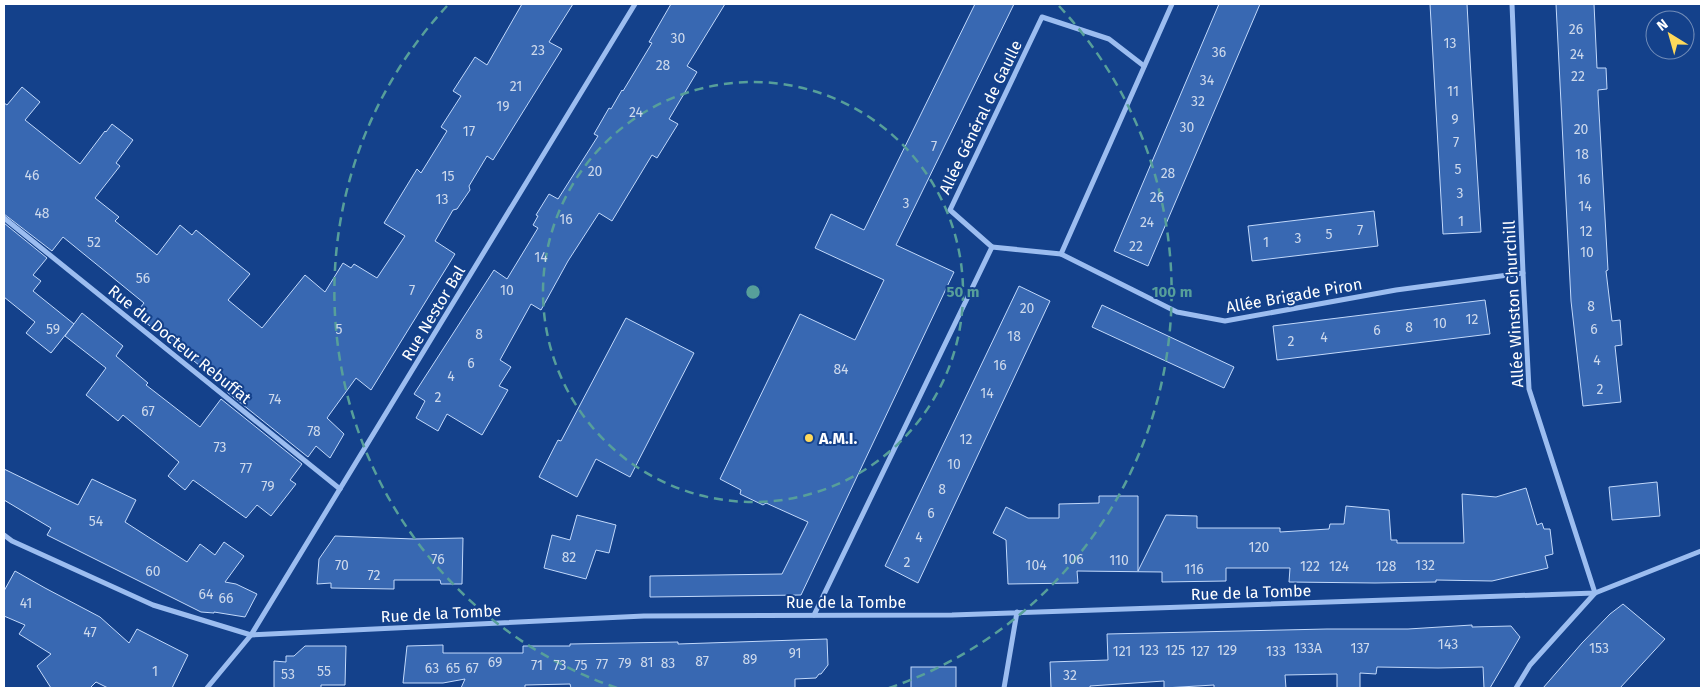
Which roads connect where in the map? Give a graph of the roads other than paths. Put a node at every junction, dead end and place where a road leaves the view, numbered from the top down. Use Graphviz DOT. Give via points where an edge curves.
graph roads {
  1 [pos="635,4"];
  2 [pos="1172,4"];
  3 [pos="1512,4"];
  4 [pos="1144,66"];
  5 [pos="4,218"];
  6 [pos="992,247"];
  7 [pos="1061,254"];
  8 [pos="1523,273"];
  9 [pos="340,489"];
  10 [pos="4,535"];
  11 [pos="1701,551"];
  12 [pos="1595,593"];
  13 [pos="1017,612"];
  14 [pos="814,615"];
  15 [pos="251,635"];
  16 [pos="207,688"];
  17 [pos="1004,688"];
  18 [pos="1516,688"];
  1 -- 9 [label="street, Rue Nestor Bal"];
  2 -- 4 [label="street"];
  3 -- 8 [label="street, Allée Winston Churchill"];
  4 -- 6 [label="street, Allée Général de Gaulle" via="1109,39 1042,16 950,210"];
  4 -- 7 [label="street"];
  5 -- 9 [label="street, Rue du Docteur Rebuffat"];
  6 -- 7 [label="street, Allée Brigade Piron"];
  6 -- 14 [label="street"];
  7 -- 8 [label="street, Allée Brigade Piron" via="1176,312 1225,321 1396,290"];
  8 -- 12 [label="street, Allée Winston Churchill" via="1529,389"];
  9 -- 15 [label="street, Rue Nestor Bal"];
  10 -- 15 [label="street, Rue de la Tombe" via="154,605"];
  11 -- 12 [label="street, Rue de la Tombe"];
  12 -- 13 [label="street, Rue de la Tombe"];
  12 -- 18 [label="street" via="1530,664"];
  13 -- 14 [label="street, Rue de la Tombe"];
  13 -- 17 [label="street"];
  14 -- 15 [label="street, Rue de la Tombe" via="644,616"];
  15 -- 16 [label="street, Rue Nestor Bal"];
}
